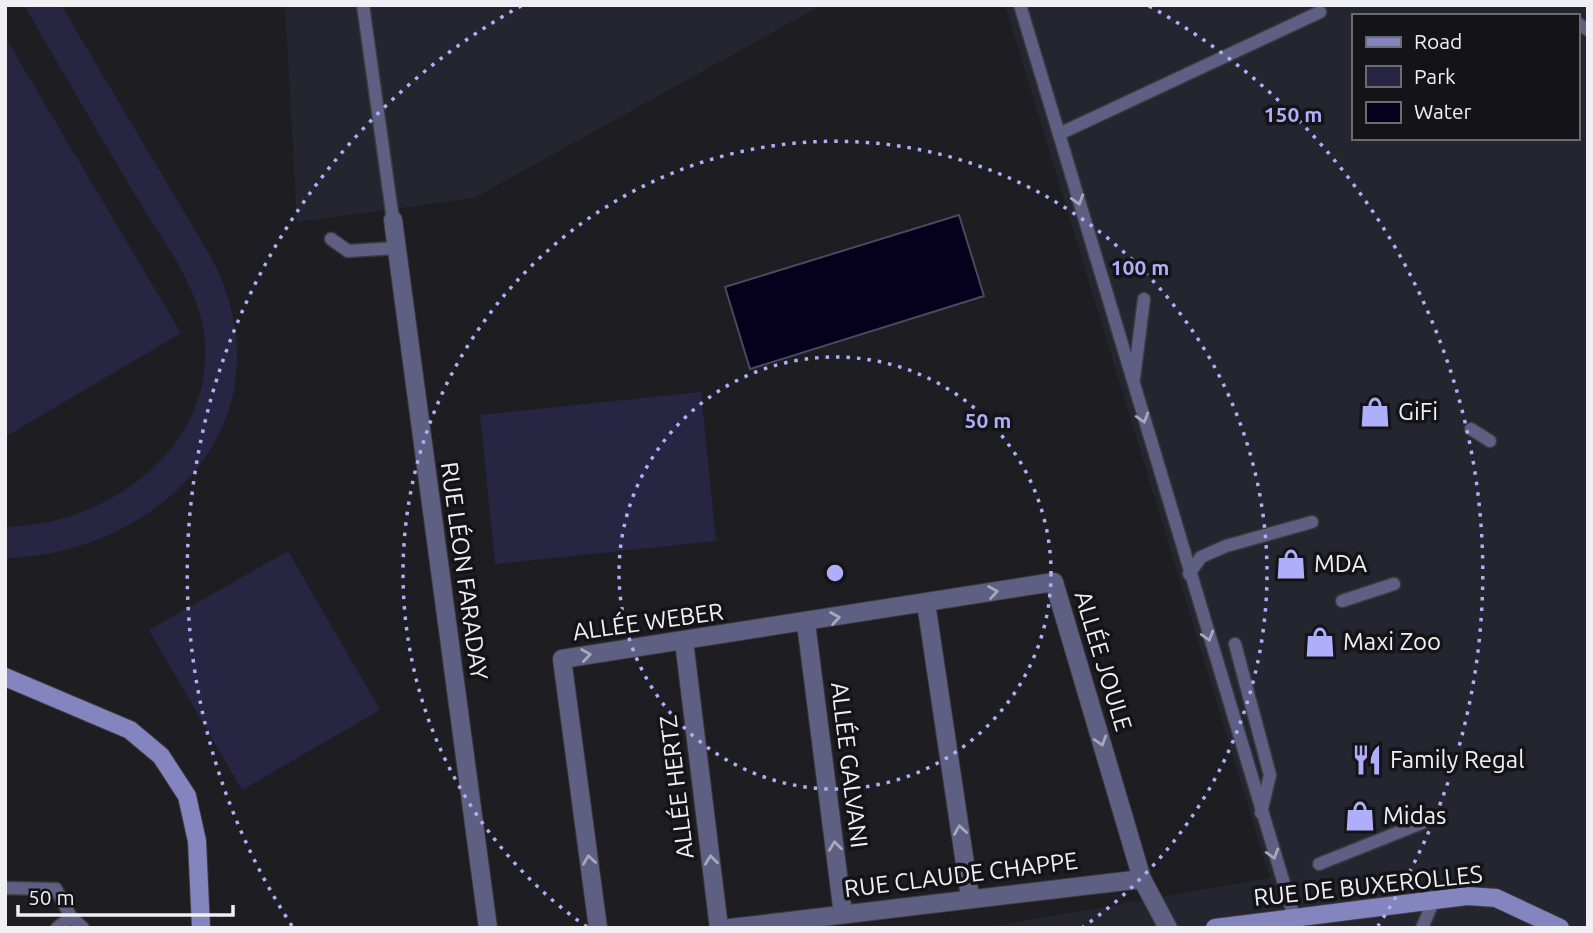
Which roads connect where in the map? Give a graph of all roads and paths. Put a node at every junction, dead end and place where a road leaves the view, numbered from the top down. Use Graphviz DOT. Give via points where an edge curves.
graph roads {
  1 [pos="363,5"];
  2 [pos="1020,5"];
  3 [pos="1320,12"];
  4 [pos="1059,134"];
  5 [pos="393,220"];
  6 [pos="331,239"];
  7 [pos="396,248"];
  8 [pos="1144,299"];
  9 [pos="1133,386"];
  10 [pos="1471,429"];
  11 [pos="1490,441"];
  12 [pos="1312,522"];
  13 [pos="1189,574"];
  14 [pos="1394,584"];
  15 [pos="1342,601"];
  16 [pos="926,603"];
  17 [pos="806,623"];
  18 [pos="684,641"];
  19 [pos="1235,643"];
  20 [pos="5,677"];
  21 [pos="1261,813"];
  22 [pos="1422,823"];
  23 [pos="1319,864"];
  24 [pos="1142,878"];
  25 [pos="5,888"];
  26 [pos="970,897"];
  27 [pos="1434,900"];
  28 [pos="844,914"];
  29 [pos="71,917"];
  30 [pos="1294,917"];
  31 [pos="1227,927"];
  32 [pos="57,928"];
  33 [pos="83,928"];
  34 [pos="201,928"];
  35 [pos="488,928"];
  36 [pos="598,928"];
  37 [pos="719,928"];
  38 [pos="730,928"];
  39 [pos="1168,928"];
  40 [pos="1422,928"];
  41 [pos="1560,928"];
  1 -- 5 [label="lane"];
  2 -- 4 [label="lane"];
  3 -- 4 [label="lane"];
  4 -- 9 [label="lane, one-way"];
  5 -- 7 [label="street, RUE LÉON FARADAY"];
  6 -- 7 [label="lane" via="348,251"];
  7 -- 35 [label="street, RUE LÉON FARADAY"];
  8 -- 9 [label="lane"];
  9 -- 13 [label="lane, one-way"];
  10 -- 11 [label="lane"];
  12 -- 13 [label="lane" via="1226,546 1201,557"];
  13 -- 21 [label="lane, one-way"];
  14 -- 15 [label="lane"];
  17 -- 16 [label="street, ALLÉE WEBER, one-way"];
  16 -- 24 [label="street, ALLÉE JOULE, one-way" via="1054,582"];
  26 -- 16 [label="street, one-way"];
  17 -- 18 [label="street, ALLÉE WEBER"];
  28 -- 17 [label="street, ALLÉE GALVANI, one-way"];
  36 -- 18 [label="street, ALLÉE WEBER, one-way" via="562,659"];
  37 -- 18 [label="street, ALLÉE HERTZ, one-way"];
  19 -- 21 [label="lane" via="1270,775"];
  20 -- 34 [label="street" via="130,730 161,756 187,796 197,841"];
  21 -- 30 [label="lane, one-way"];
  22 -- 23 [label="lane"];
  24 -- 26 [label="street, RUE CLAUDE CHAPPE"];
  24 -- 39 [label="street"];
  25 -- 29 [label="lane" via="56,889"];
  26 -- 28 [label="street, RUE CLAUDE CHAPPE"];
  27 -- 30 [label="street, RUE DE BUXEROLLES"];
  27 -- 40 [label="lane"];
  27 -- 41 [label="street, RUE DE BUXEROLLES" via="1496,898"];
  28 -- 38 [label="street, RUE CLAUDE CHAPPE"];
  29 -- 32 [label="lane"];
  29 -- 33 [label="lane"];
  30 -- 31 [label="street, RUE DE BUXEROLLES"];
}
